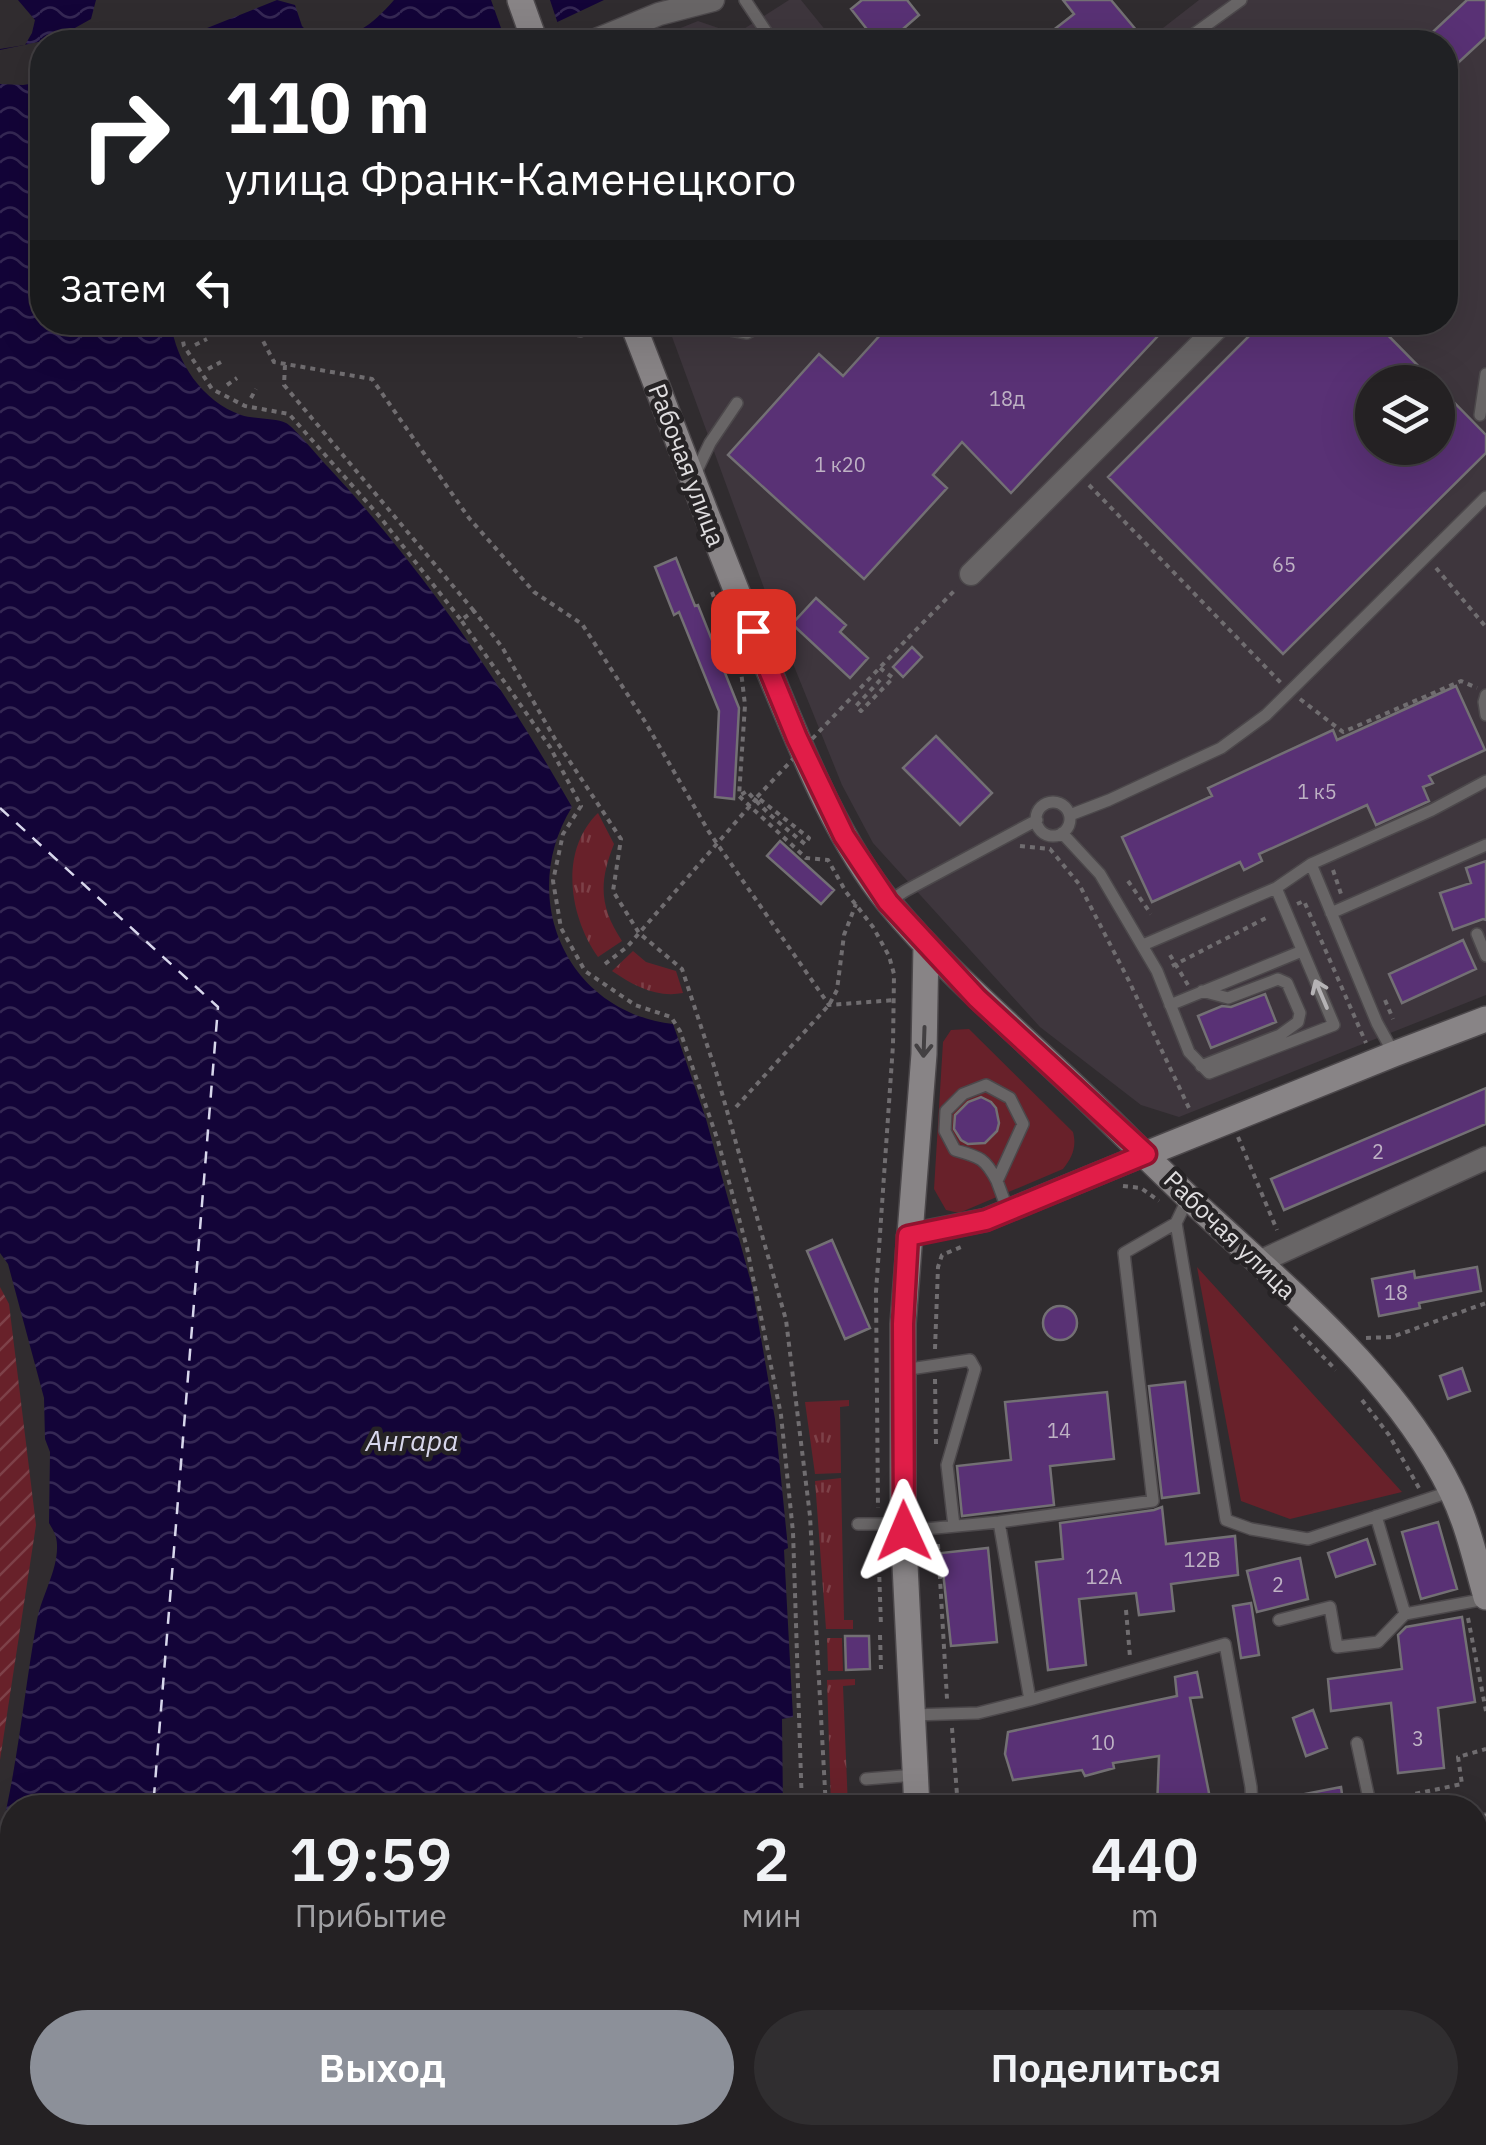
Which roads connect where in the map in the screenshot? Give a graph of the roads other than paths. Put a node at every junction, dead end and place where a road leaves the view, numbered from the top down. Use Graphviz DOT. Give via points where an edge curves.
graph roads {
  1 [pos="520,0"];
  2 [pos="713,0"];
  3 [pos="744,0"];
  4 [pos="1242,0"];
  5 [pos="531,30"];
  6 [pos="621,30"];
  7 [pos="764,30"];
  8 [pos="1200,30"];
  9 [pos="637,335"];
  10 [pos="1210,335"];
  11 [pos="1486,374"];
  12 [pos="737,404"];
  13 [pos="1480,416"];
  14 [pos="693,478"];
  15 [pos="1486,497"];
  16 [pos="972,574"];
  17 [pos="1486,693"];
  18 [pos="1486,715"];
  19 [pos="1486,781"];
  20 [pos="1070,814"];
  21 [pos="1036,820"];
  22 [pos="1062,833"];
  23 [pos="1486,845"];
  24 [pos="1312,864"];
  25 [pos="1276,888"];
  26 [pos="888,902"];
  27 [pos="1331,913"];
  28 [pos="1477,934"];
  29 [pos="926,945"];
  30 [pos="1142,945"];
  31 [pos="1302,951"];
  32 [pos="1486,956"];
  33 [pos="1202,992"];
  34 [pos="1170,1004"];
  35 [pos="1486,1019"];
  36 [pos="1394,1054"];
  37 [pos="1205,1070"];
  38 [pos="1146,1154"];
  39 [pos="1486,1158"];
  40 [pos="997,1181"];
  41 [pos="1188,1198"];
  42 [pos="1008,1211"];
  43 [pos="1176,1223"];
  44 [pos="908,1236"];
  45 [pos="1259,1262"];
  46 [pos="903,1370"];
  47 [pos="1452,1492"];
  48 [pos="1376,1516"];
  49 [pos="1000,1522"];
  50 [pos="858,1524"];
  51 [pos="895,1526"];
  52 [pos="954,1526"];
  53 [pos="1486,1598"];
  54 [pos="1405,1614"];
  55 [pos="1279,1620"];
  56 [pos="1030,1700"];
  57 [pos="912,1715"];
  58 [pos="1357,1743"];
  59 [pos="915,1775"];
  60 [pos="866,1779"];
  61 [pos="916,1795"];
  62 [pos="1251,1795"];
  63 [pos="1368,1795"];
  1 -- 5 [label="main road"];
  2 -- 6 [label="street"];
  3 -- 7 [label="lane"];
  4 -- 8 [label="lane"];
  9 -- 14 [label="main road, Рабочая улица"];
  10 -- 16 [label="street"];
  11 -- 13 [label="lane"];
  12 -- 14 [label="lane"];
  14 -- 26 [label="main road, Рабочая улица" via="797,738 844,836"];
  15 -- 20 [label="lane" via="1266,715 1221,748"];
  17 -- 18 [label="lane"];
  19 -- 24 [label="lane"];
  20 -- 21 [label="lane" via="1049,802"];
  20 -- 22 [label="lane"];
  21 -- 22 [label="lane" via="1047,834"];
  21 -- 26 [label="lane"];
  22 -- 30 [label="lane" via="1100,874"];
  23 -- 27 [label="lane"];
  24 -- 25 [label="lane"];
  24 -- 27 [label="lane"];
  25 -- 30 [label="lane"];
  25 -- 31 [label="lane"];
  26 -- 29 [label="main road, Рабочая улица"];
  27 -- 36 [label="lane"];
  28 -- 32 [label="lane"];
  29 -- 38 [label="main road, Рабочая улица"];
  29 -- 44 [label="main road, one-way"];
  30 -- 34 [label="lane"];
  31 -- 33 [label="lane"];
  37 -- 31 [label="lane, one-way" via="1334,1025"];
  33 -- 34 [label="lane"];
  33 -- 37 [label="lane" via="1228,998 1278,978 1300,1013 1280,1036"];
  34 -- 37 [label="lane"];
  35 -- 36 [label="main road"];
  36 -- 38 [label="main road"];
  38 -- 41 [label="main road, Рабочая улица"];
  38 -- 42 [label="street"];
  39 -- 45 [label="street"];
  40 -- 40 [label="lane" via="1023,1124 1010,1098 986,1085 963,1094 946,1112 946,1131 955,1150 980,1157"];
  40 -- 42 [label="lane"];
  41 -- 43 [label="lane"];
  41 -- 45 [label="main road, Рабочая улица"];
  42 -- 44 [label="street"];
  43 -- 48 [label="lane" via="1226,1520 1308,1539"];
  43 -- 49 [label="lane" via="1124,1254 1154,1501"];
  44 -- 46 [label="main road"];
  45 -- 47 [label="main road, Рабочая улица" via="1407,1418"];
  46 -- 51 [label="main road"];
  46 -- 52 [label="lane" via="970,1360 975,1369 947,1465"];
  47 -- 48 [label="lane"];
  47 -- 53 [label="main road, Рабочая улица"];
  48 -- 54 [label="lane"];
  49 -- 52 [label="lane"];
  49 -- 56 [label="lane"];
  50 -- 51 [label="lane"];
  51 -- 52 [label="lane"];
  51 -- 57 [label="main road"];
  53 -- 54 [label="lane"];
  54 -- 55 [label="lane" via="1378,1642 1337,1647 1330,1607"];
  56 -- 57 [label="lane" via="978,1713"];
  56 -- 62 [label="lane" via="1226,1644"];
  57 -- 59 [label="main road"];
  58 -- 63 [label="lane"];
  59 -- 60 [label="lane"];
  59 -- 61 [label="main road"];
}
